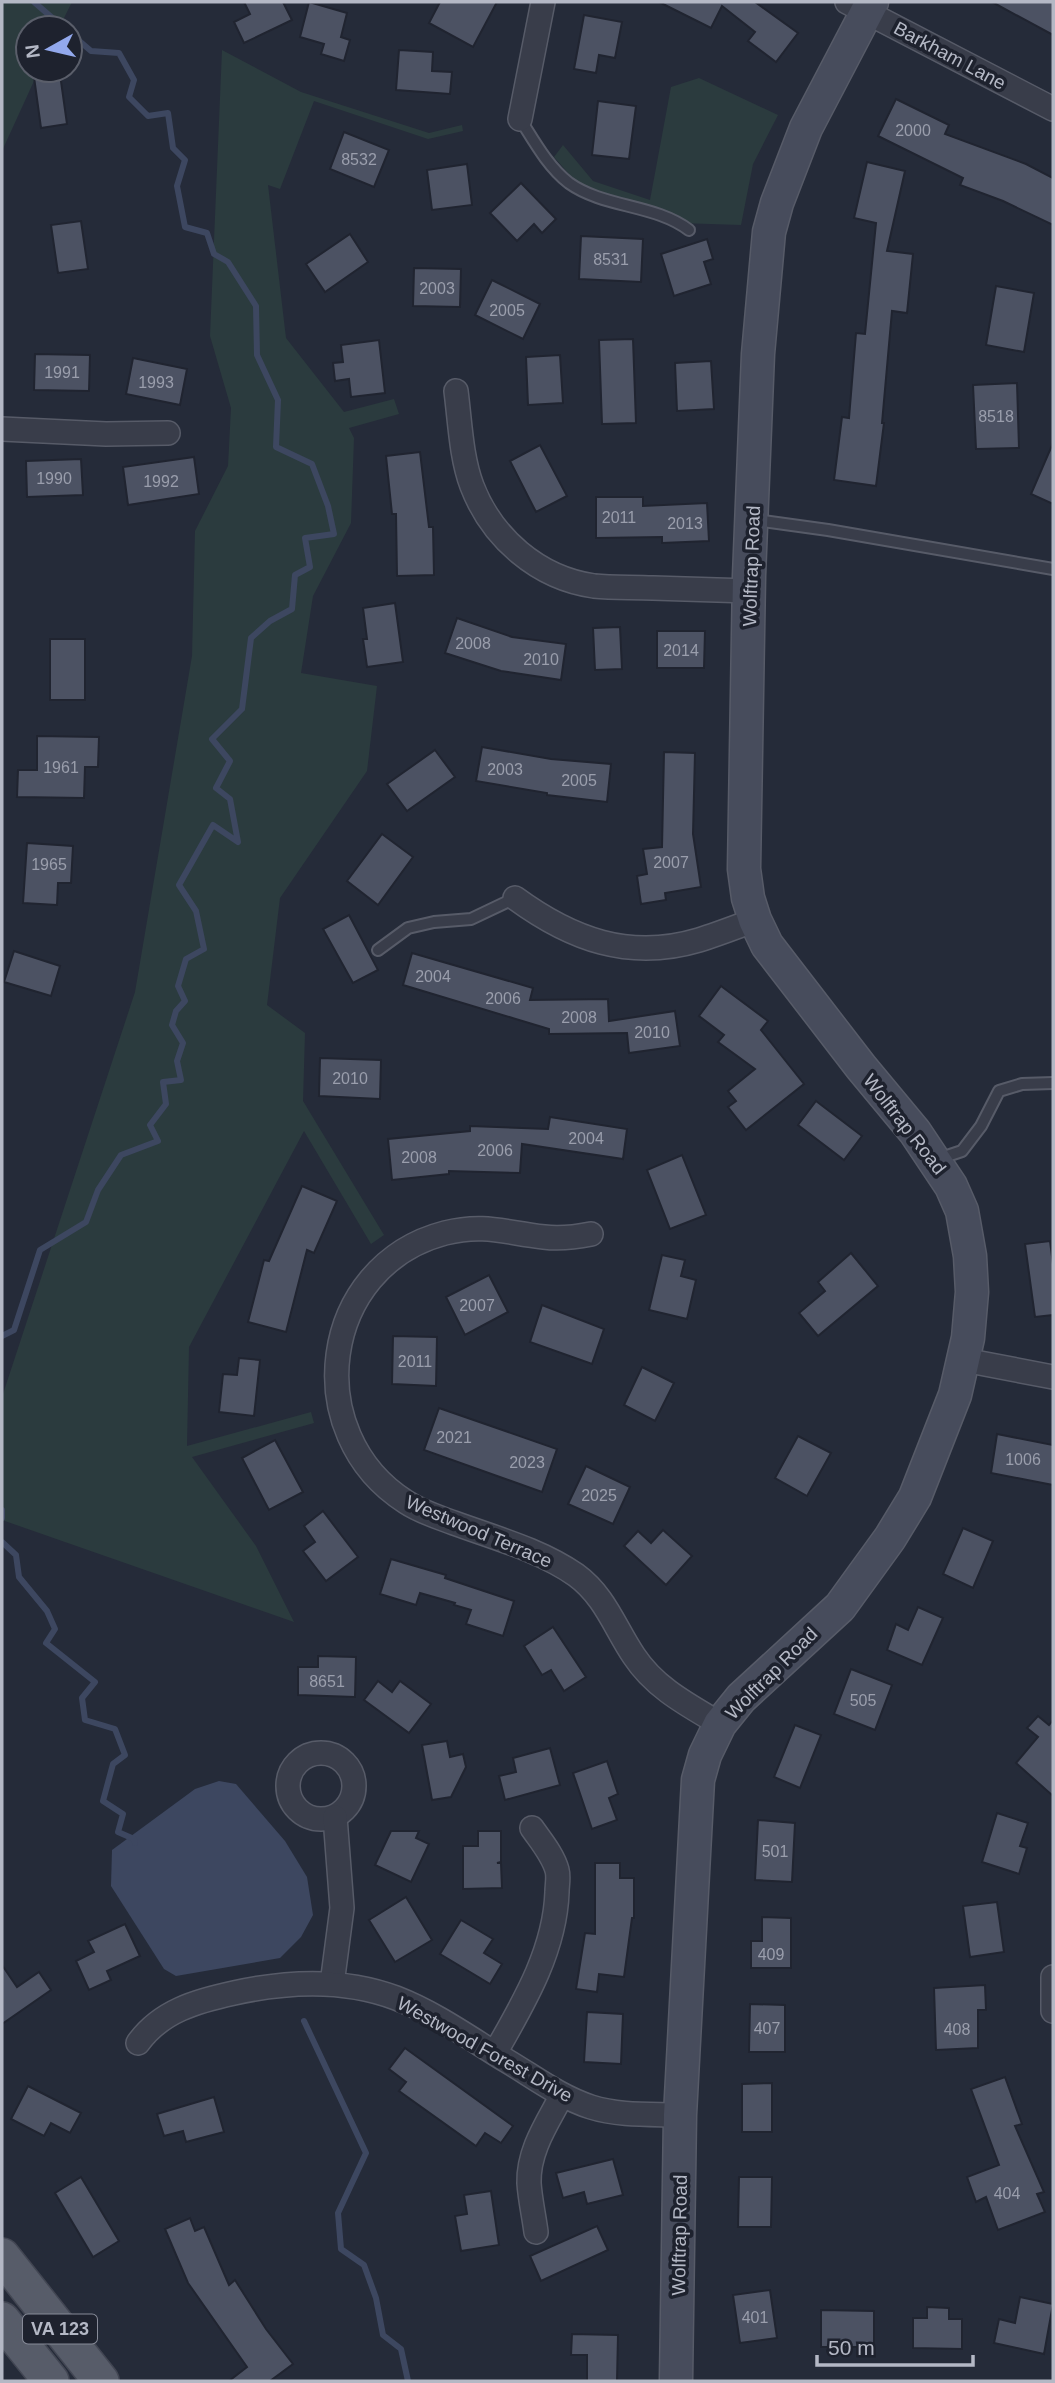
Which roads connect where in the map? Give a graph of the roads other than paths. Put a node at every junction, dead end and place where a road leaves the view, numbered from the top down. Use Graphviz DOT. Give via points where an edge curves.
graph roads {
  1 [pos="543,2"];
  2 [pos="862,5"];
  3 [pos="1053,109"];
  4 [pos="520,119"];
  5 [pos="689,230"];
  6 [pos="456,391"];
  7 [pos="2,429"];
  8 [pos="168,433"];
  9 [pos="753,519"];
  10 [pos="1053,569"];
  11 [pos="749,591"];
  12 [pos="515,898"];
  13 [pos="755,920"];
  14 [pos="378,950"];
  15 [pos="1053,1083"];
  16 [pos="936,1160"];
  17 [pos="592,1234"];
  18 [pos="964,1360"];
  19 [pos="1053,1377"];
  20 [pos="720,1724"];
  21 [pos="335,1817"];
  22 [pos="532,1828"];
  23 [pos="1053,1977"];
  24 [pos="332,1984"];
  25 [pos="1053,2011"];
  26 [pos="138,2043"];
  27 [pos="495,2053"];
  28 [pos="562,2095"];
  29 [pos="680,2115"];
  30 [pos="536,2232"];
  31 [pos="7,2274"];
  32 [pos="2,2319"];
  33 [pos="51,2381"];
  34 [pos="102,2381"];
  35 [pos="676,2381"];
  1 -- 4 [label="street"];
  2 -- 3 [label="street, Barkham Lane"];
  2 -- 9 [label="street, Wolftrap Road" via="806,128 769,232 758,354"];
  4 -- 5 [label="lane" via="569,183 677,221"];
  6 -- 11 [label="street" via="471,484 483,510 519,553 568,580 594,586"];
  7 -- 8 [label="street"];
  9 -- 10 [label="lane"];
  9 -- 11 [label="street, Wolftrap Road"];
  11 -- 13 [label="street, Wolftrap Road" via="744,869"];
  12 -- 13 [label="street" via="571,933 635,948 697,941"];
  12 -- 14 [label="lane" via="471,919 408,928"];
  13 -- 16 [label="street, Wolftrap Road" via="767,945"];
  15 -- 16 [label="lane" via="1022,1084 999,1091 962,1151"];
  16 -- 18 [label="street, Wolftrap Road" via="962,1210 970,1256 972,1292"];
  17 -- 20 [label="street, Westwood Terrace" via="546,1238 476,1228 446,1233 403,1251 382,1268 351,1308 336,1360 342,1421 369,1470 407,1503 556,1562 579,1577 611,1615 649,1676 666,1692"];
  18 -- 19 [label="street"];
  18 -- 20 [label="street, Wolftrap Road" via="956,1395 915,1497 890,1538 840,1607 741,1698"];
  20 -- 29 [label="street, Wolftrap Road" via="698,1780"];
  21 -- 24 [label="street" via="342,1908"];
  22 -- 27 [label="street" via="558,1873 556,1905 535,1978"];
  23 -- 25 [label="street"];
  24 -- 26 [label="street, Westwood Forest Drive" via="261,1987 198,2001 149,2028"];
  24 -- 27 [label="street, Westwood Forest Drive" via="398,1999"];
  27 -- 28 [label="street, Westwood Forest Drive"];
  28 -- 29 [label="street, Westwood Forest Drive" via="620,2113"];
  28 -- 30 [label="street" via="531,2161"];
  29 -- 35 [label="street, Wolftrap Road"];
  31 -- 34 [label="main road, VA 123"];
  32 -- 33 [label="main road, VA 123"];
}
